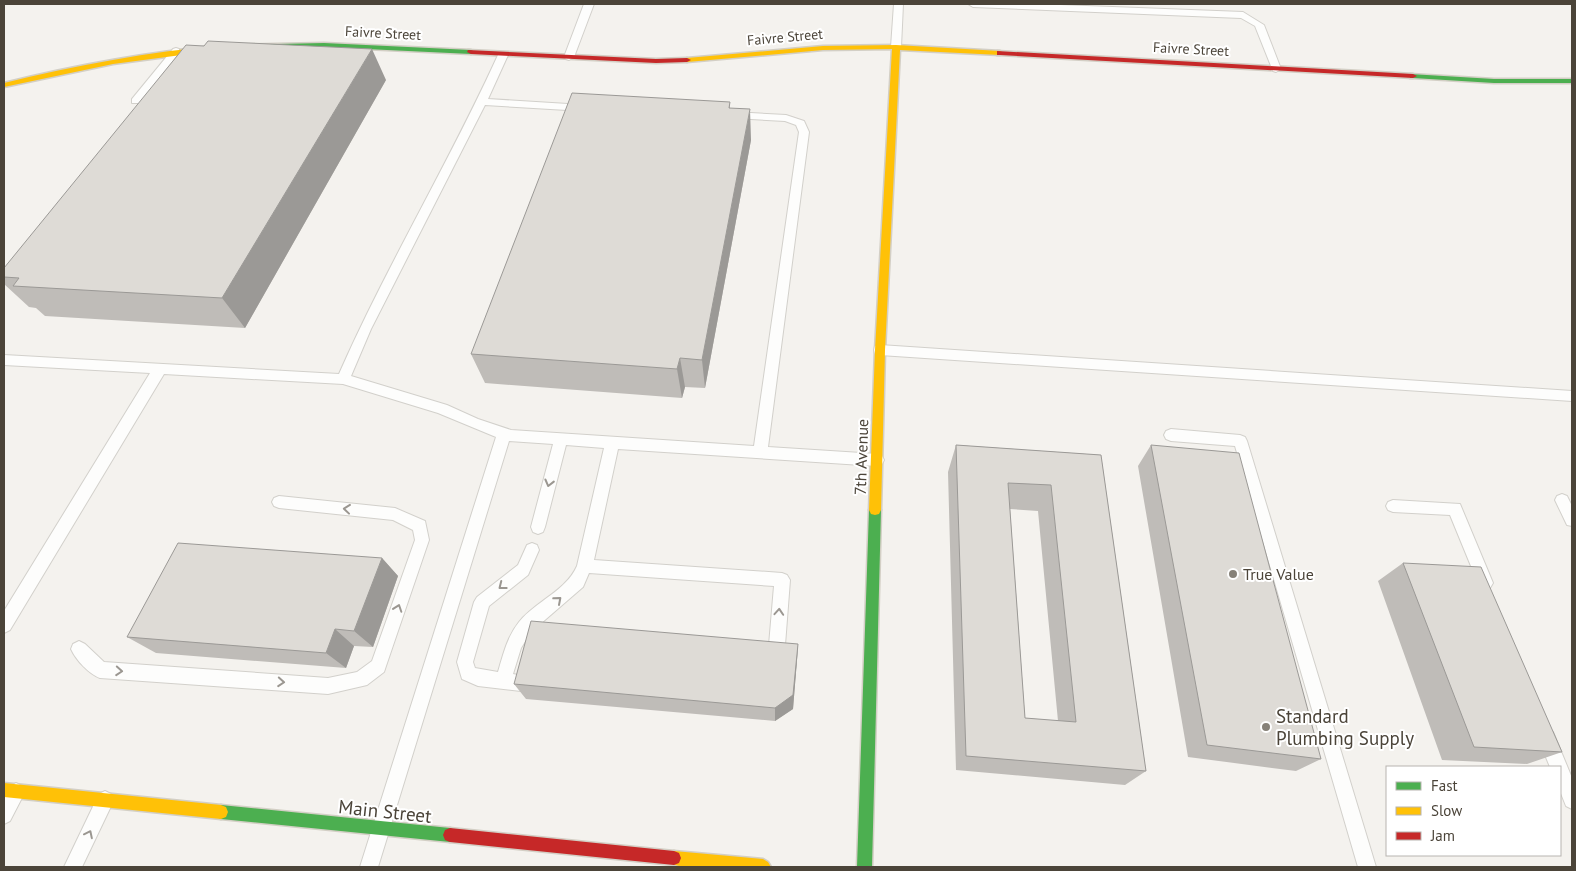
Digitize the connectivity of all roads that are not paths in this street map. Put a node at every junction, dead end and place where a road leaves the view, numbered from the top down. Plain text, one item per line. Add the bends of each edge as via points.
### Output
1 (589, 4) edge
2 (898, 4) edge
3 (973, 4) edge
4 (1210, 4) edge
5 (1213, 14) junction
6 (896, 47) junction
7 (176, 51) junction
8 (503, 55) junction
9 (570, 58) junction
10 (1276, 69) junction
11 (1572, 81) edge
12 (4, 85) edge
13 (136, 101) dead end
14 (482, 102) junction
15 (599, 108) edge
16 (717, 114) edge
17 (880, 350) junction
18 (4, 360) edge
19 (160, 369) junction
20 (343, 378) junction
21 (1572, 396) edge
22 (504, 434) junction
23 (1171, 435) dead end
24 (561, 440) junction
25 (612, 443) junction
26 (760, 453) junction
27 (877, 460) junction
28 (1562, 500) dead end
29 (279, 502) dead end
30 (1393, 506) dead end
31 (1572, 520) edge
32 (538, 527) dead end
33 (532, 550) dead end
34 (585, 566) junction
35 (1492, 601) edge
36 (4, 625) edge
37 (777, 645) edge
38 (79, 649) dead end
39 (502, 681) junction
40 (522, 683) edge
41 (1541, 721) edge
42 (1559, 766) edge
43 (1561, 771) edge
44 (10, 790) edge
45 (105, 800) junction
46 (1572, 800) edge
47 (4, 815) edge
48 (381, 828) junction
49 (627, 860) edge
50 (73, 867) edge
51 (369, 867) edge
52 (763, 867) edge
53 (864, 867) edge
54 (1367, 867) edge

1 - 9 lane
2 - 6 lane
3 - 5 lane
4 - 5 lane
5 - 10 lane via 1243,15 1259,25
6 - 9 street, Faivre Street via 823,48 710,59
6 - 10 street, Faivre Street
6 - 17 street, 7th Avenue
7 - 8 street, Faivre Street via 242,45 324,45
7 - 12 street, Faivre Street via 63,70
7 - 13 lane
8 - 9 street, Faivre Street
8 - 14 lane
10 - 11 street, Faivre Street via 1494,81
14 - 15 lane
14 - 20 lane
16 - 26 lane via 786,118 800,123 804,132
17 - 21 lane
17 - 27 street, 7th Avenue
18 - 19 lane
19 - 20 lane
19 - 36 lane
20 - 22 lane via 442,409
22 - 24 lane
22 - 48 lane
23 - 54 lane via 1240,441
24 - 25 lane
24 -> 32 lane
25 - 26 lane
25 - 34 lane
26 - 27 lane
27 - 53 street, 7th Avenue
28 - 31 lane
38 -> 29 lane via 100,670 328,686 361,679 378,666 422,540 420,526 395,514
30 - 35 lane via 1455,509
33 -> 39 lane via 523,570 482,602 465,662 468,673 478,678
37 -> 34 lane via 782,580
39 -> 34 lane via 514,645 525,627 578,582
39 - 40 lane
41 - 42 lane
43 - 46 lane
44 - 45 street, Main Street
44 - 47 lane
45 - 48 street, Main Street
50 -> 45 lane
48 - 49 street, Main Street
48 - 51 lane
49 - 52 street, Main Street

